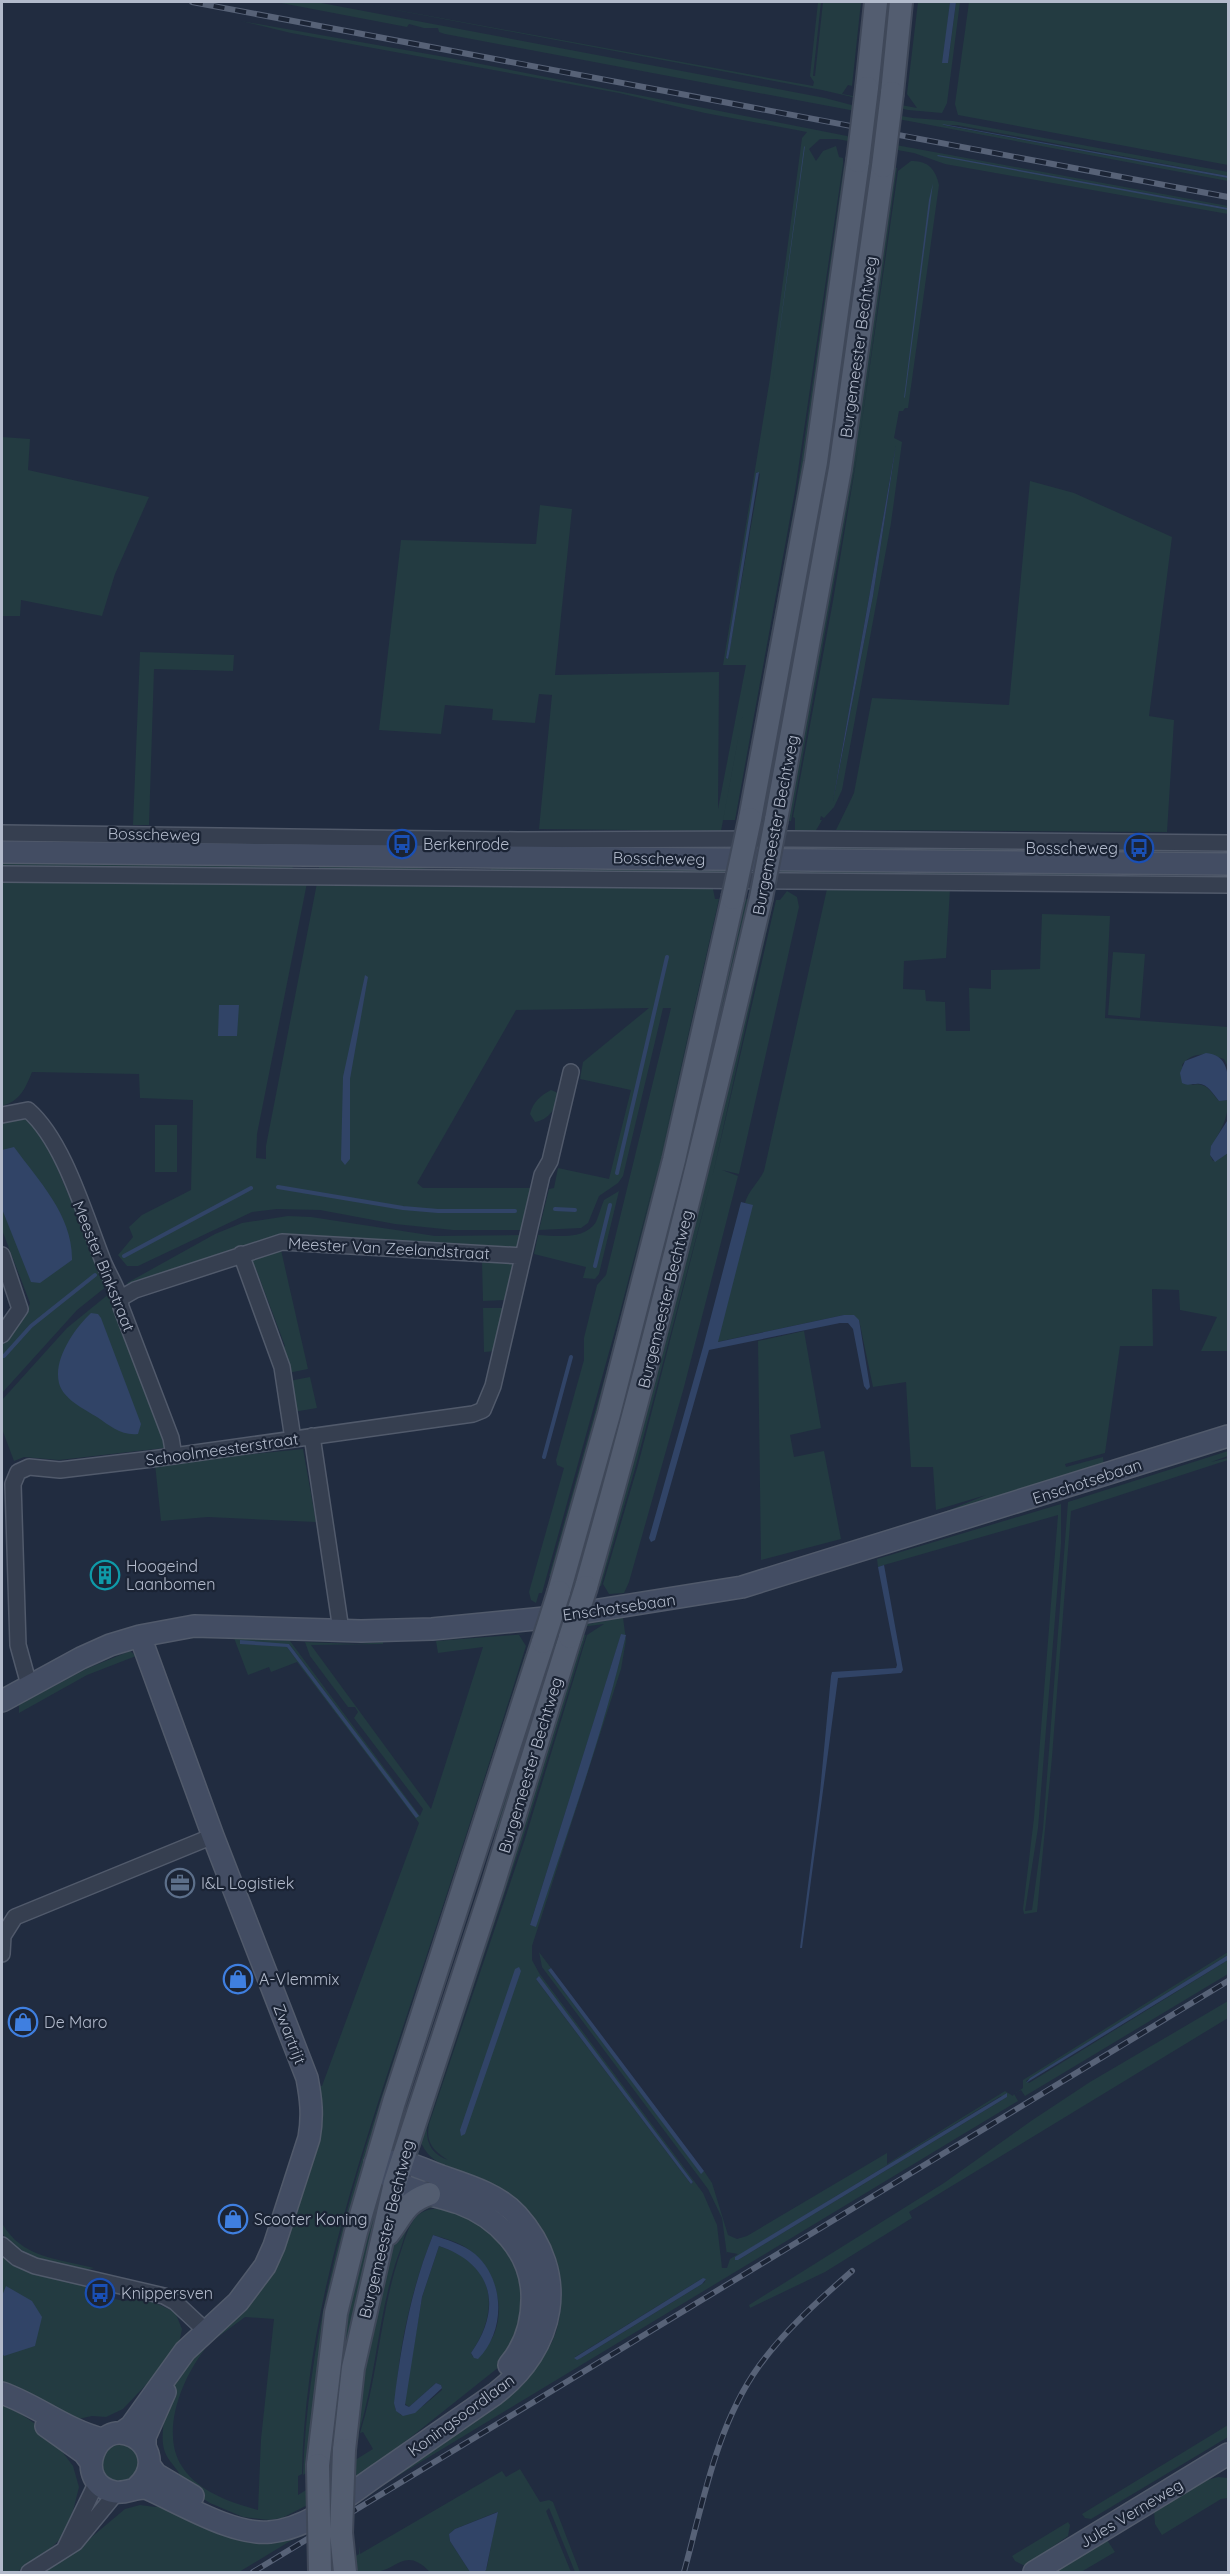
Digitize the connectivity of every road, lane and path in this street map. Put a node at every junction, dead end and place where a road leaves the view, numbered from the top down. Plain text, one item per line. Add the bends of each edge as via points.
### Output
1 (876, 2) edge
2 (901, 2) edge
3 (2, 833) edge
4 (1228, 843) edge
5 (306, 846) junction
6 (2, 852) edge
7 (1228, 864) edge
8 (2, 874) edge
9 (306, 877) junction
10 (1228, 885) edge
11 (572, 1072) dead end
12 (2, 1115) edge
13 (242, 1254) junction
14 (2, 1255) edge
15 (523, 1256) junction
16 (121, 1298) junction
17 (2, 1335) edge
18 (312, 1436) junction
19 (1228, 1436) edge
20 (293, 1439) junction
21 (174, 1456) junction
22 (341, 1630) junction
23 (140, 1636) junction
24 (29, 1685) junction
25 (2, 1701) edge
26 (213, 1836) junction
27 (2, 1954) edge
28 (375, 2163) junction
29 (398, 2172) junction
30 (429, 2194) junction
31 (381, 2242) junction
32 (2, 2245) edge
33 (206, 2331) junction
34 (170, 2374) junction
35 (2, 2393) edge
36 (2, 2401) edge
37 (111, 2436) junction
38 (1228, 2454) edge
39 (147, 2457) junction
40 (93, 2470) junction
41 (127, 2490) junction
42 (63, 2550) junction
43 (29, 2572) edge
44 (320, 2572) edge
45 (345, 2572) edge
46 (1034, 2572) edge

1 - 28 main road, Burgemeester Bechtweg, bridge via 816,462 750,819 674,1160 559,1592
2 - 29 main road, Burgemeester Bechtweg, bridge via 883,166 840,469 761,898 698,1169 586,1587
3 - 5 street, Bosscheweg
4 - 5 street, Bosscheweg
5 - 6 street, Bosscheweg
5 - 7 street, Bosscheweg
5 - 9 street
8 - 9 street, Bosscheweg
9 - 10 street, Bosscheweg
11 - 15 street
12 - 16 street, Meester Binkstraat via 28,1110 49,1135
13 - 15 street, Meester Van Zeelandstraat via 291,1242
13 - 16 street, Meester Van Zeelandstraat
13 - 20 street via 282,1367
14 - 17 street via 20,1310
15 - 18 street, Schoolmeesterstraat via 483,1410
16 - 21 street, Meester Binkstraat
18 - 20 street, Schoolmeesterstraat
18 - 22 street
19 - 22 street, Enschotsebaan via 742,1587 555,1617 432,1629
20 - 21 street, Schoolmeesterstraat
21 - 24 street, Schoolmeesterstraat via 60,1470 29,1467 18,1472 13,1484 18,1645
22 - 23 street, Enschotsebaan via 194,1626
23 - 24 street, Enschotsebaan via 81,1658
23 - 26 street, Zwartrijt
24 - 25 street, Enschotsebaan
26 - 27 street via 15,1917 3,1936
26 - 33 street, Zwartrijt via 307,2078 312,2120 265,2266 238,2302
28 - 29 street, Koningsoordlaan
28 - 44 main road, Burgemeester Bechtweg, bridge via 336,2313 318,2465
29 - 30 street, Koningsoordlaan
29 - 31 main road, Burgemeester Bechtweg
29 - 41 street, Koningsoordlaan via 465,2184 493,2197 517,2215 535,2240 547,2267 549,2312 545,2332 526,2365 495,2394 328,2508 295,2526 269,2532 246,2530 146,2488
30 - 31 main road via 414,2199 404,2209
30 - 39 street, Koningsoordlaan via 484,2215 518,2248 528,2268 532,2309 529,2327 515,2358 501,2374 327,2502 270,2524 230,2518 156,2474
31 - 45 main road, Burgemeester Bechtweg, bridge via 353,2368 344,2450 341,2533
32 - 33 street via 35,2266 164,2296 176,2302
33 - 34 street, Zwartrijt
34 - 37 street, Zwartrijt via 131,2426
34 - 39 street, Zwartrijt via 146,2437
35 - 37 street via 74,2428
36 - 40 street via 84,2453
37 - 39 street via 139,2440
37 - 40 street via 96,2445
38 - 46 street, Jules Verneweg
39 - 41 street via 143,2482
40 - 41 street via 101,2486
40 - 42 street via 94,2488
41 - 42 street via 83,2536
42 - 43 street

